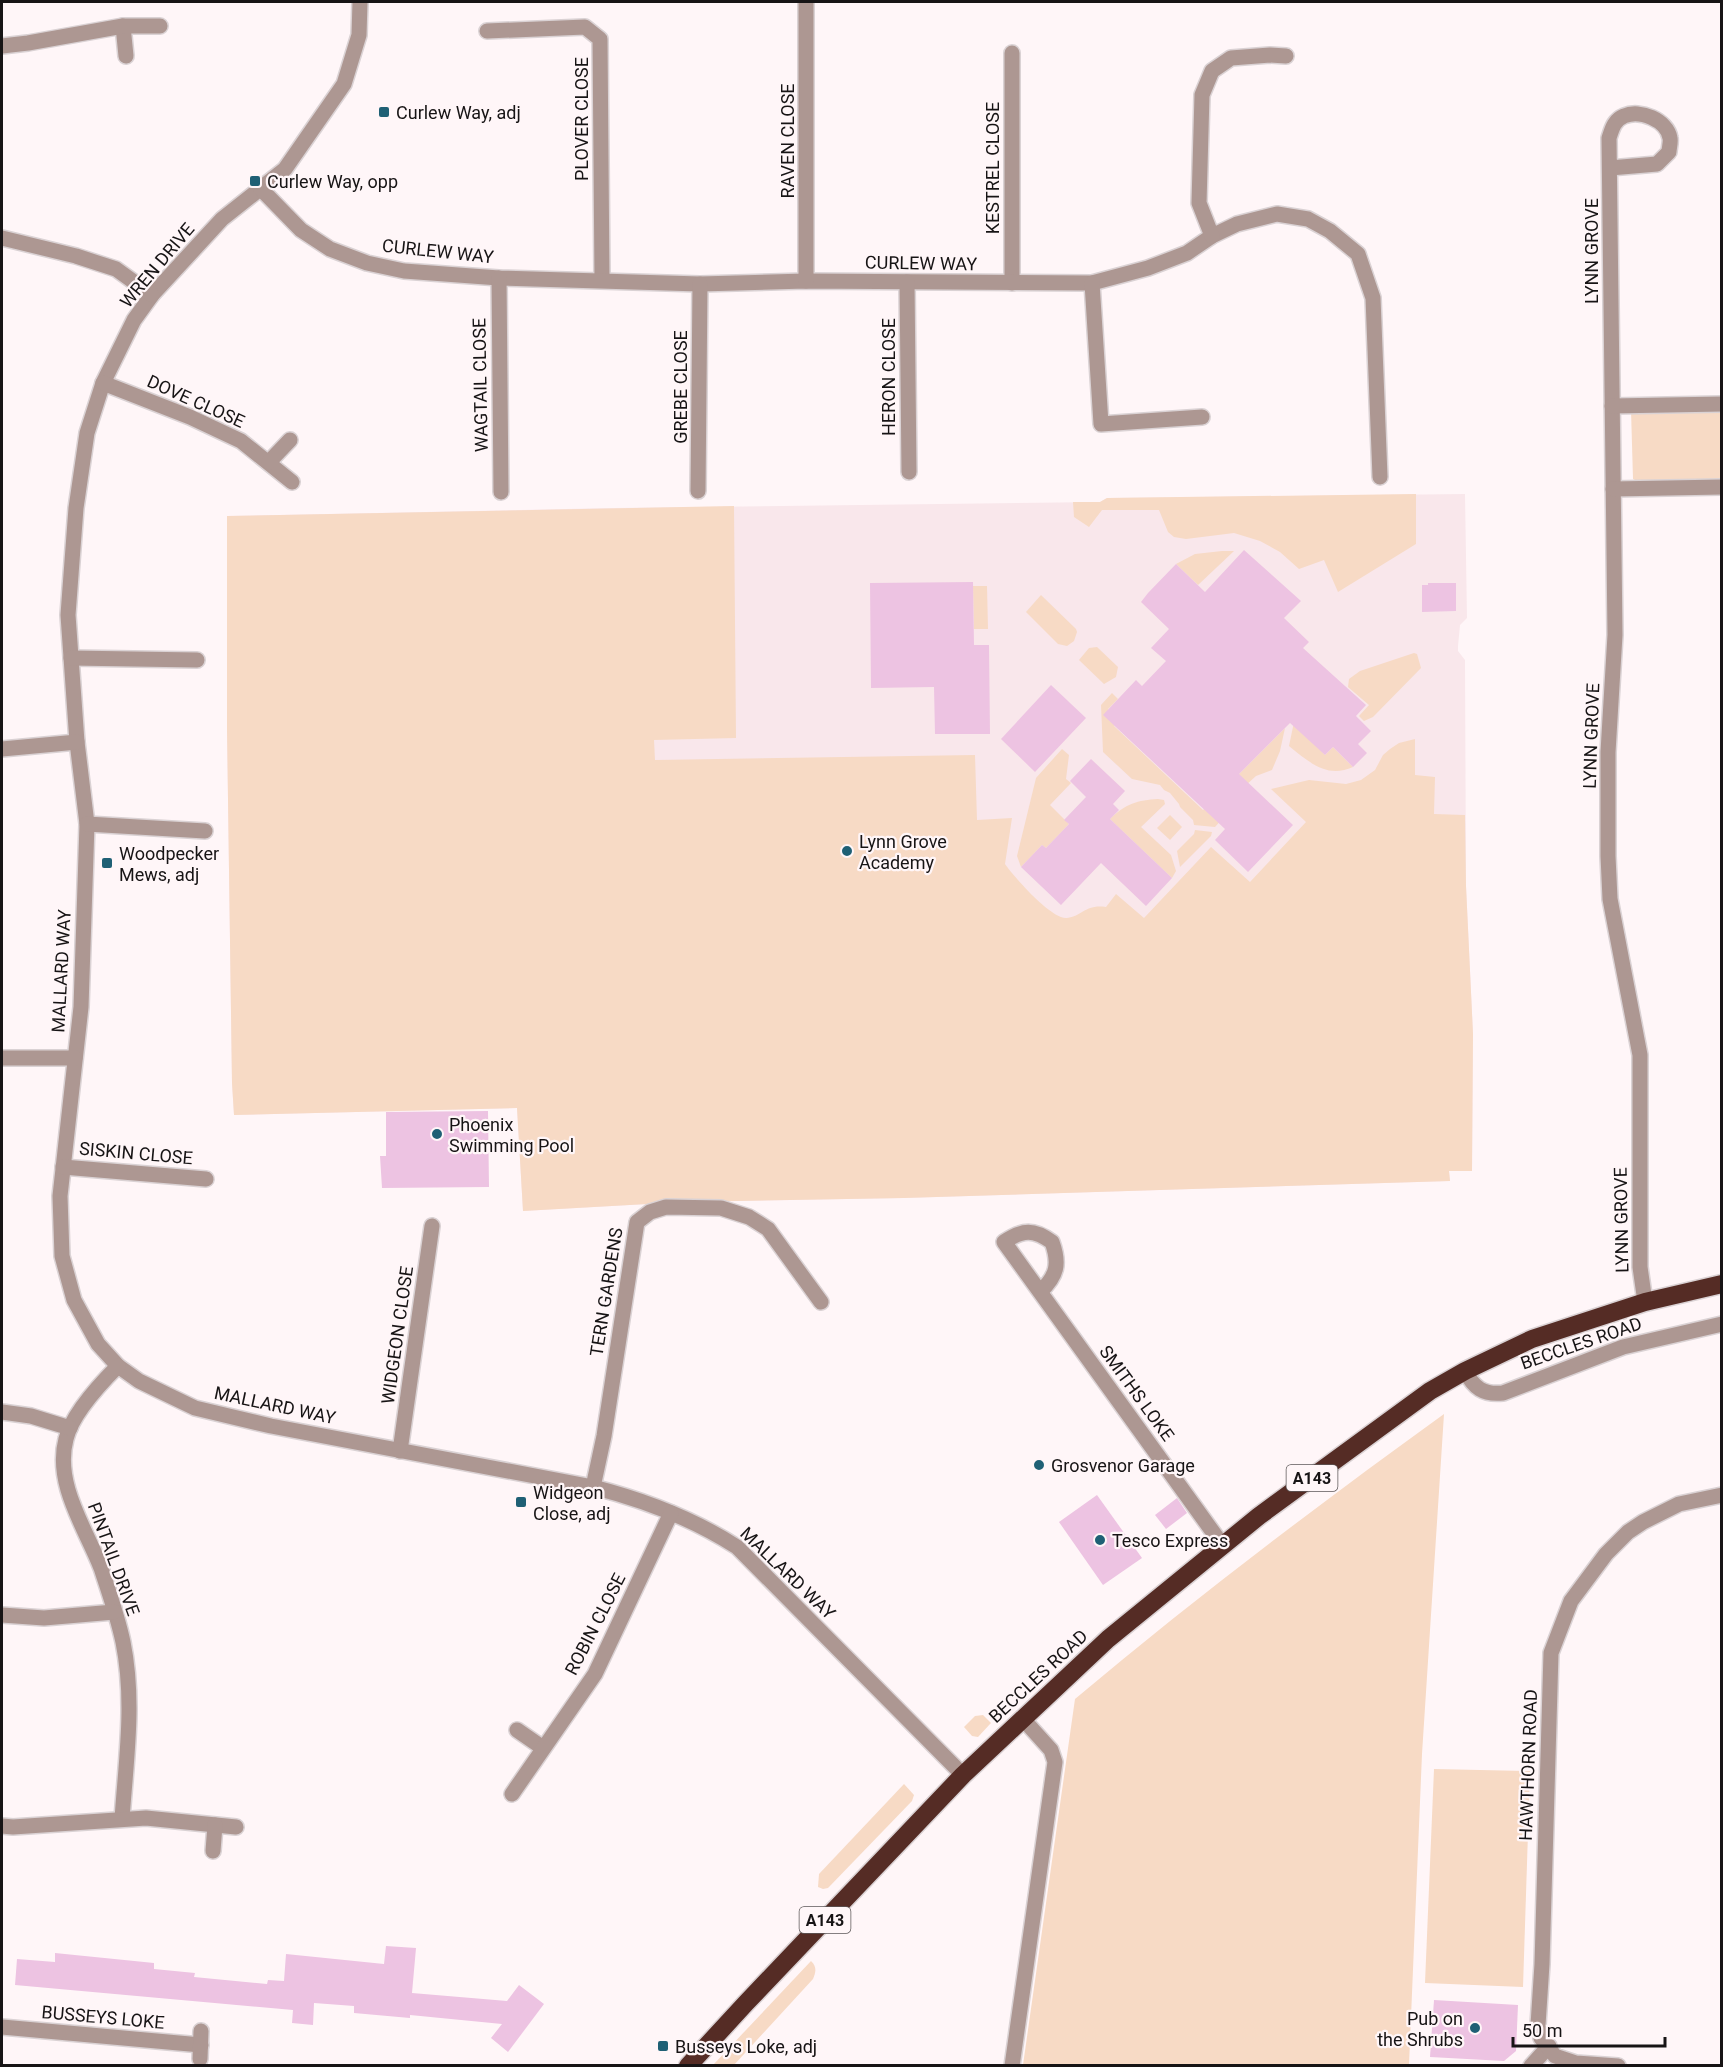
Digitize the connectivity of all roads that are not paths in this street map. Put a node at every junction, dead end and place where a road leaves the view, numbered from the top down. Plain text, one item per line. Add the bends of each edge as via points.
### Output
1 (360, 2) edge
2 (806, 2) edge
3 (123, 26) junction
4 (160, 26) dead end
5 (487, 31) dead end
6 (2, 46) edge
7 (1012, 53) dead end
8 (126, 56) dead end
9 (1286, 56) dead end
10 (1610, 168) junction
11 (260, 188) junction
12 (1212, 236) junction
13 (2, 238) edge
14 (499, 278) junction
15 (602, 280) junction
16 (806, 281) junction
17 (907, 282) junction
18 (1012, 283) junction
19 (1092, 283) junction
20 (700, 284) junction
21 (152, 295) junction
22 (103, 383) junction
23 (1722, 404) edge
24 (1612, 406) junction
25 (1202, 417) dead end
26 (290, 440) dead end
27 (269, 462) junction
28 (909, 472) dead end
29 (1380, 477) dead end
30 (292, 482) dead end
31 (1722, 487) edge
32 (1613, 489) junction
33 (698, 491) dead end
34 (501, 492) dead end
35 (71, 658) junction
36 (197, 660) dead end
37 (77, 742) junction
38 (2, 749) edge
39 (87, 824) junction
40 (205, 831) dead end
41 (2, 1058) edge
42 (75, 1058) junction
43 (63, 1167) junction
44 (206, 1179) dead end
45 (432, 1226) dead end
46 (1722, 1284) edge
47 (1040, 1292) dead end
48 (820, 1302) dead end
49 (1645, 1302) junction
50 (1722, 1324) edge
51 (118, 1366) junction
52 (1465, 1371) junction
53 (2, 1412) edge
54 (70, 1428) junction
55 (400, 1451) junction
56 (592, 1487) junction
57 (1722, 1495) edge
58 (671, 1513) junction
59 (1223, 1546) junction
60 (114, 1612) junction
61 (2, 1615) edge
62 (1023, 1719) junction
63 (517, 1730) dead end
64 (543, 1748) junction
65 (963, 1775) junction
66 (512, 1794) dead end
67 (122, 1819) junction
68 (215, 1825) junction
69 (2, 1826) edge
70 (236, 1827) dead end
71 (213, 1851) dead end
72 (2, 2027) edge
73 (201, 2045) dead end
74 (1549, 2046) junction
75 (688, 2066) edge
76 (1012, 2066) edge
77 (1532, 2066) edge
78 (1618, 2066) edge

1 - 11 street, WREN DRIVE via 359,35 344,84 285,169
2 - 16 street, RAVEN CLOSE
3 - 4 street
3 - 6 street
3 - 8 street
5 - 15 street, PLOVER CLOSE via 585,27 600,39
7 - 18 street, KESTREL CLOSE
9 - 12 street via 1231,58 1212,71 1202,95 1198,203
10 - 10 street, LYNN GROVE via 1609,138 1613,124 1624,115 1643,114 1660,122 1670,137 1669,152 1657,164
10 - 24 street, LYNN GROVE
11 - 14 street, CURLEW WAY via 301,230 330,249 367,263 404,271
11 - 21 street, WREN DRIVE via 222,219
12 - 19 street, CURLEW WAY via 1187,253
12 - 29 street, CURLEW WAY via 1237,224 1277,214 1308,219 1358,254 1373,298
13 - 21 street via 116,269
14 - 15 street, CURLEW WAY
14 - 34 street, WAGTAIL CLOSE
15 - 20 street, CURLEW WAY
16 - 17 street, CURLEW WAY
16 - 20 street, CURLEW WAY
17 - 18 street, CURLEW WAY
17 - 28 street, HERON CLOSE
18 - 19 street, CURLEW WAY
19 - 25 street via 1101,424
20 - 33 street, GREBE CLOSE
21 - 22 street, WREN DRIVE via 134,320
22 - 27 street, DOVE CLOSE via 241,441
22 - 35 street, WREN DRIVE via 87,433 76,508 68,615
23 - 24 street
24 - 32 street, LYNN GROVE
26 - 27 street
27 - 30 street, DOVE CLOSE
31 - 32 street
32 - 49 street, LYNN GROVE via 1615,635 1608,752 1608,856 1610,899 1640,1055 1640,1266
35 - 36 street
35 - 37 street, WREN DRIVE
37 - 38 street
37 - 39 street, MALLARD WAY
39 - 40 street
39 - 42 street, MALLARD WAY via 81,1007
41 - 42 street
42 - 43 street, MALLARD WAY
43 - 44 street, SISKIN CLOSE
43 - 51 street, MALLARD WAY via 62,1256 74,1300 98,1344
45 - 55 street, WIDGEON CLOSE
46 - 49 highway, BECCLES ROAD / A143
47 - 59 street, SMITHS LOKE
48 - 56 street, TERN GARDENS via 768,1229 749,1217 721,1208 666,1207 637,1222 604,1436
49 - 52 highway, BECCLES ROAD / A143 via 1532,1340
50 - 52 street, BECCLES ROAD via 1623,1347 1503,1393 1481,1391
51 - 54 street, PINTAIL DRIVE
51 - 55 street, MALLARD WAY via 139,1381 195,1408
52 - 59 highway, BECCLES ROAD / A143 via 1431,1391 1284,1497
53 - 54 street
54 - 60 street, PINTAIL DRIVE via 63,1463 68,1487
55 - 56 street, MALLARD WAY
56 - 58 street, MALLARD WAY via 632,1497
57 - 74 street, HAWTHORN ROAD via 1679,1504 1628,1532 1605,1554 1572,1600 1551,1653 1538,2025 1541,2038
58 - 64 street, ROBIN CLOSE via 595,1674
58 - 65 street, MALLARD WAY via 706,1527 737,1547
59 - 62 highway, BECCLES ROAD / A143 via 1108,1639
60 - 61 street via 44,1618
60 - 67 street, PINTAIL DRIVE via 123,1642 130,1701
62 - 65 highway, BECCLES ROAD / A143
62 - 76 street via 1051,1749 1055,1762
63 - 64 street
64 - 66 street, ROBIN CLOSE
65 - 75 highway, BECCLES ROAD / A143
67 - 68 street
67 - 69 street
68 - 70 street
68 - 71 street
72 - 73 street, BUSSEYS LOKE
74 - 77 street
74 - 78 street via 1564,2060

